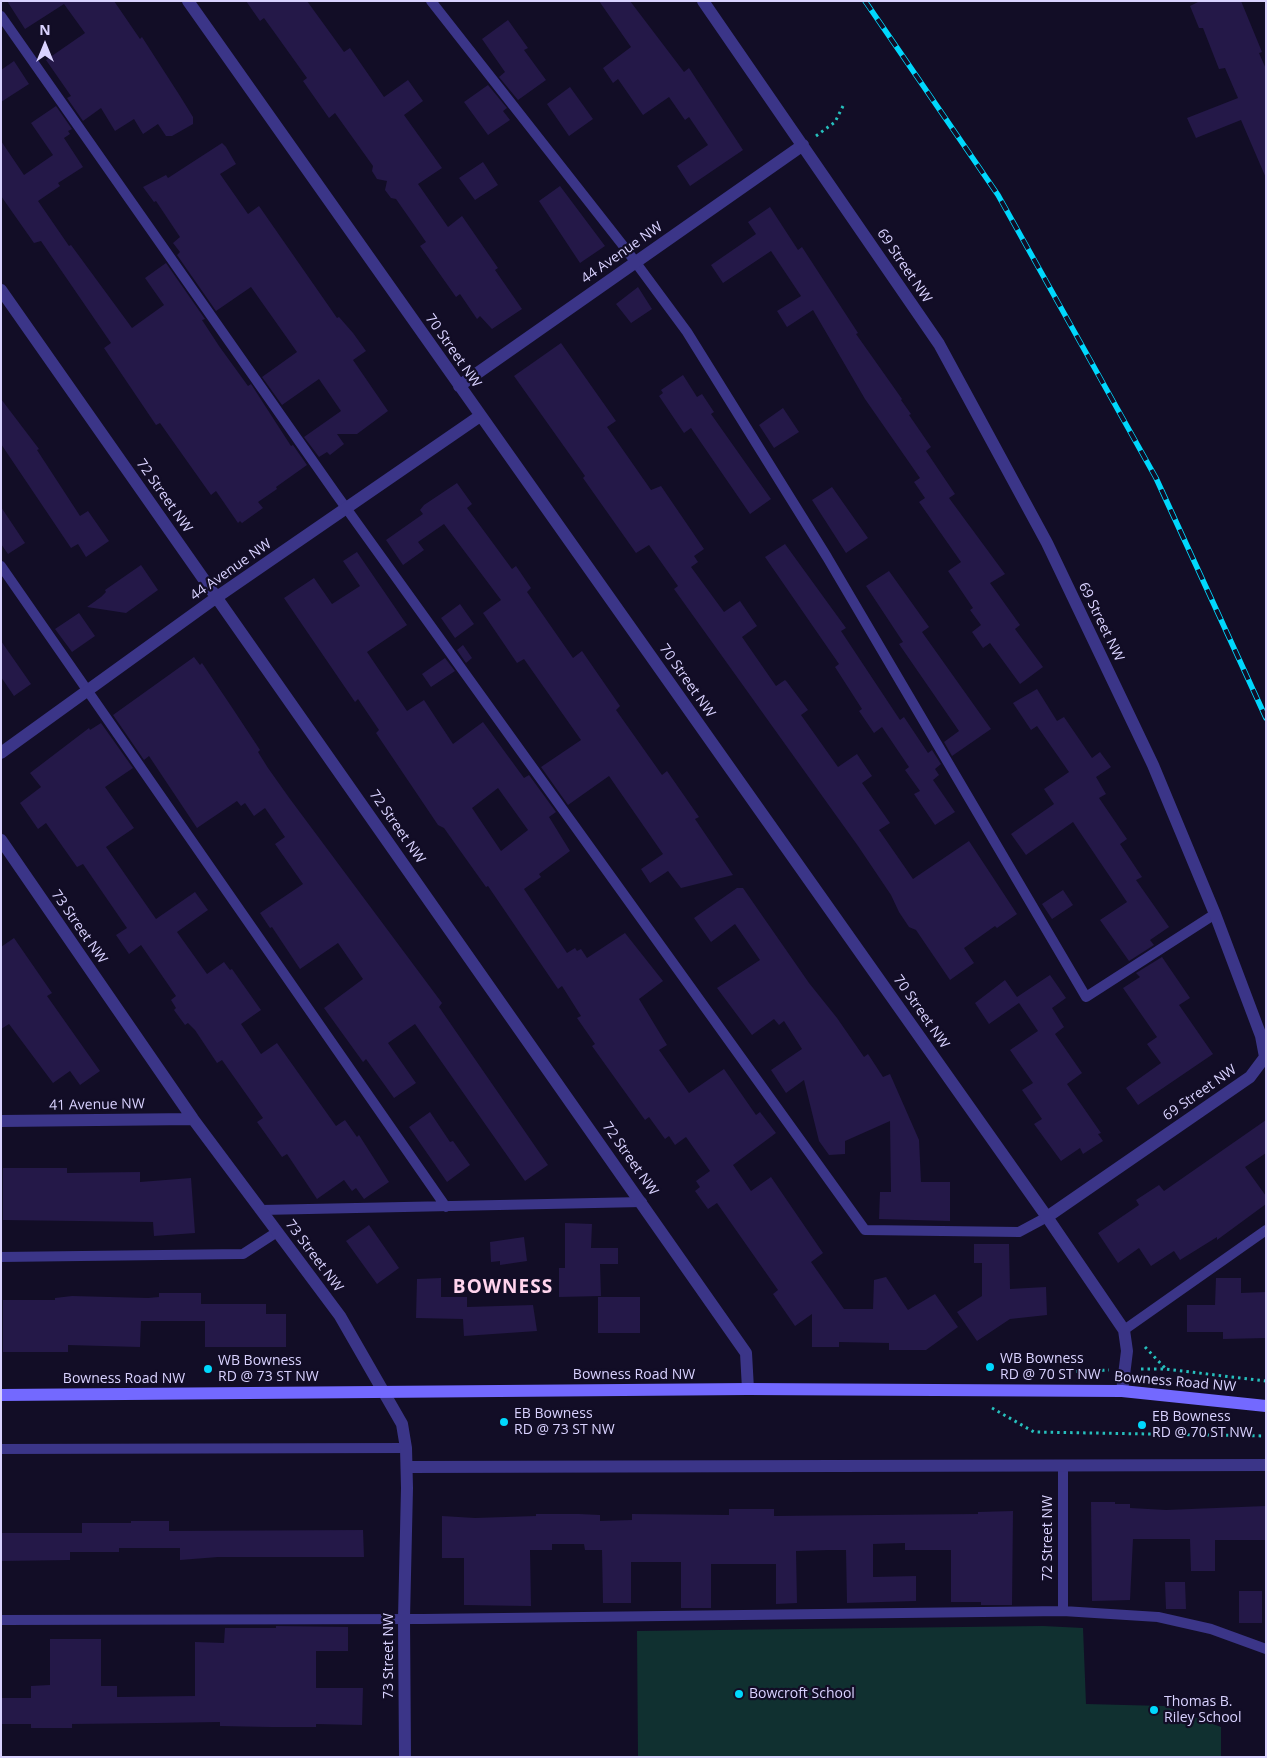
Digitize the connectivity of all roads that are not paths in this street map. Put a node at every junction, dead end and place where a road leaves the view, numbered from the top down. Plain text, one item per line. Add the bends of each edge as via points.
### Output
1 (188, 1) edge
2 (431, 1) edge
3 (703, 1) edge
4 (1, 16) edge
5 (803, 145) junction
6 (635, 262) junction
7 (1, 290) edge
8 (460, 386) junction
9 (480, 416) junction
10 (347, 508) junction
11 (1, 566) edge
12 (217, 597) junction
13 (88, 690) junction
14 (1, 753) edge
15 (1, 840) edge
16 (1215, 914) junction
17 (1265, 1057) edge
18 (193, 1119) junction
19 (1, 1121) edge
20 (642, 1202) junction
21 (446, 1207) junction
22 (261, 1210) junction
23 (1047, 1217) junction
24 (1266, 1230) edge
25 (277, 1232) junction
26 (1, 1257) edge
27 (1124, 1330) junction
28 (748, 1389) junction
29 (1122, 1391) junction
30 (386, 1392) junction
31 (1, 1395) edge
32 (1266, 1406) edge
33 (406, 1448) junction
34 (1, 1449) edge
35 (1266, 1465) edge
36 (1064, 1466) junction
37 (407, 1467) junction
38 (1064, 1611) junction
39 (404, 1618) junction
40 (1, 1620) edge
41 (1266, 1649) edge
42 (405, 1757) edge

1 - 8 street, 70 Street NW
2 - 6 lane
3 - 5 street, 69 Street NW
4 - 10 lane
5 - 6 street, 44 Avenue NW
5 - 16 street, 69 Street NW via 939,344 1047,543 1153,765
6 - 8 street, 44 Avenue NW
6 - 16 lane via 687,332 827,557 1086,997
7 - 12 street, 72 Street NW
8 - 9 street, 70 Street NW
9 - 10 street, 44 Avenue NW
9 - 23 street, 70 Street NW
10 - 12 street, 44 Avenue NW
10 - 23 lane via 865,1230 1019,1232
11 - 13 lane
12 - 13 street, 44 Avenue NW
12 - 20 street, 72 Street NW
13 - 14 street, 44 Avenue NW
13 - 21 lane
15 - 18 street, 73 Street NW
16 - 17 street, 69 Street NW via 1261,1036
17 - 23 street, 69 Street NW via 1250,1077
18 - 19 street, 41 Avenue NW
18 - 22 street, 73 Street NW
20 - 21 lane
20 - 28 street, 72 Street NW via 746,1353
21 - 22 lane
22 - 25 street, 73 Street NW
23 - 27 street, 70 Street NW
24 - 27 lane
25 - 26 lane via 243,1254
25 - 30 street, 73 Street NW via 340,1316
27 - 29 street, 70 Street NW via 1127,1351
28 - 29 street, Bowness Road NW
28 - 30 street, Bowness Road NW
29 - 32 street, Bowness Road NW
30 - 31 street, Bowness Road NW
30 - 33 street, 73 Street NW via 402,1424
33 - 34 lane
33 - 37 street, 73 Street NW
35 - 36 street
36 - 37 street
36 - 38 lane, 72 Street NW
37 - 39 street, 73 Street NW
38 - 39 lane
38 - 41 lane via 1158,1617 1211,1629
39 - 40 lane
39 - 42 street, 73 Street NW

